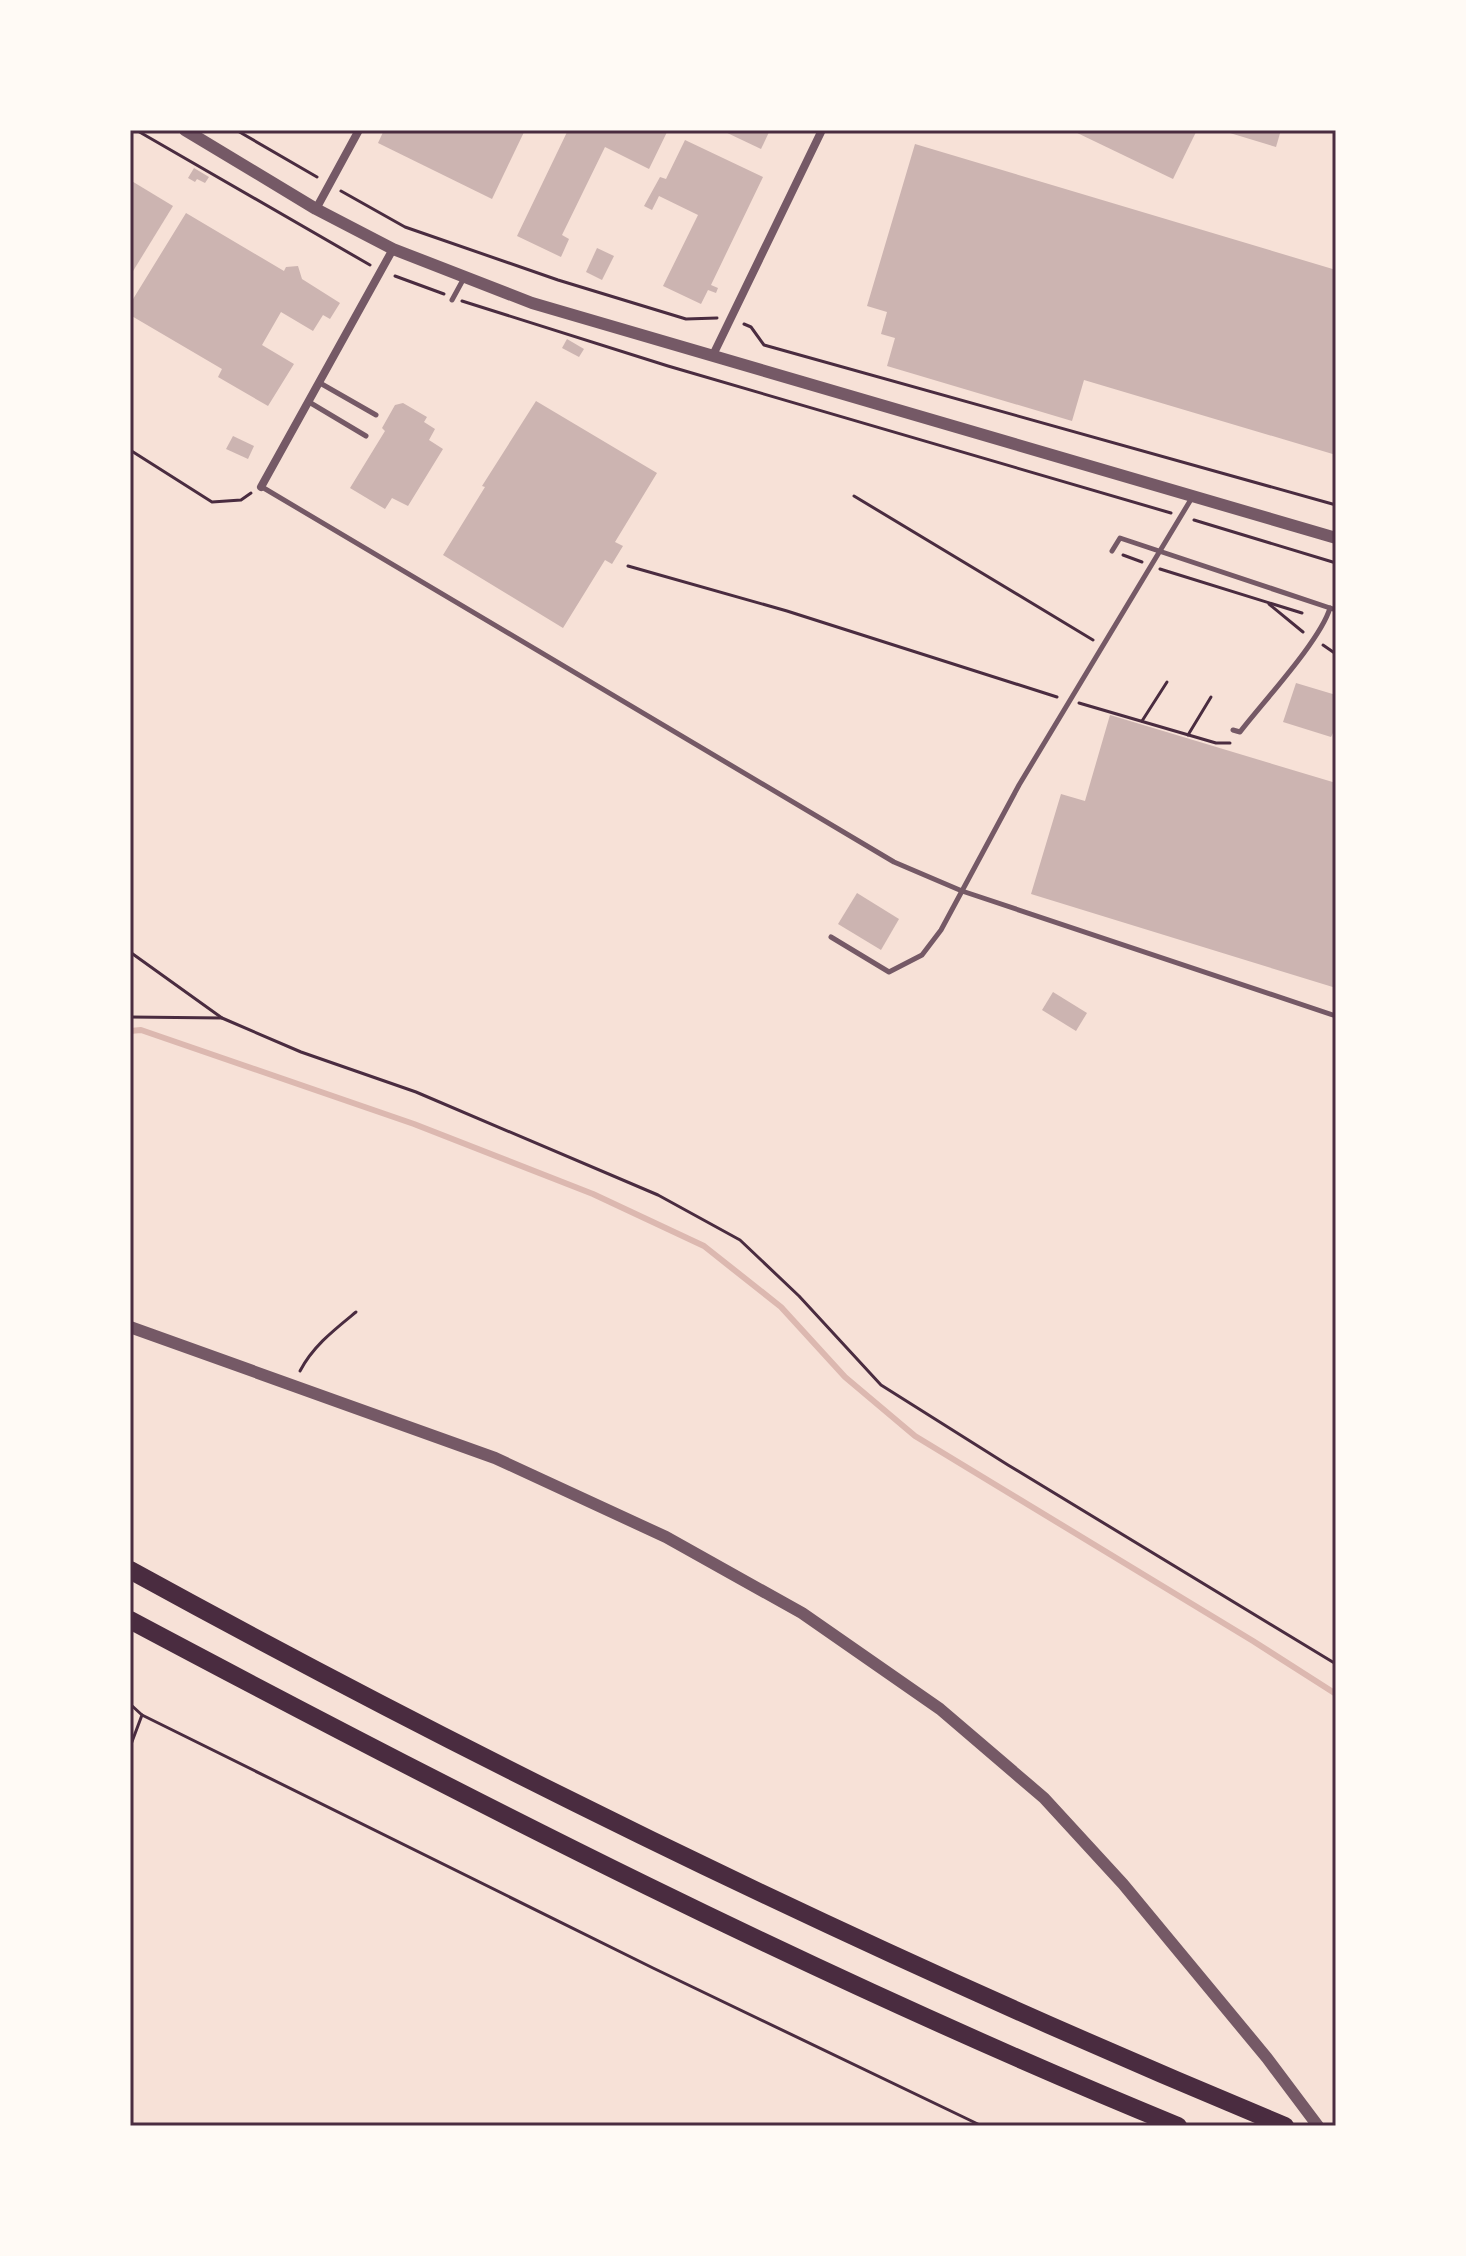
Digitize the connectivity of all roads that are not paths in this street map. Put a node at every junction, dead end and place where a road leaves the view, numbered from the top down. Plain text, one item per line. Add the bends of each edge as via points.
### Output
1 (185, 130) edge
2 (359, 130) edge
3 (822, 130) edge
4 (316, 209) junction
5 (393, 249) junction
6 (464, 277) junction
7 (452, 300) dead end
8 (713, 355) junction
9 (319, 382) junction
10 (308, 402) junction
11 (376, 415) dead end
12 (366, 436) dead end
13 (261, 487) joint
14 (1193, 495) junction
15 (1336, 538) edge
16 (1112, 551) road end
17 (1159, 552) junction
18 (1333, 609) edge
19 (1233, 730) dead end
20 (962, 891) junction
21 (831, 937) dead end
22 (1336, 1016) edge
23 (130, 1327) edge
24 (130, 1570) edge
25 (130, 1620) edge
26 (1176, 2125) edge
27 (1285, 2126) edge
28 (1318, 2126) edge

1 - 4 street
2 - 4 street
3 - 8 street
4 - 5 street
5 - 6 street
5 - 9 street
6 - 7 lane
6 - 8 street via 532,303
8 - 14 street
9 - 10 street
9 - 11 lane
10 - 12 lane
10 - 13 street
13 - 20 lane via 894,862
14 - 15 street
14 - 17 lane
16 - 17 lane via 1120,538
17 - 18 lane
17 - 20 lane
18 - 19 lane via 1240,732
20 - 21 lane via 922,955 889,972
20 - 22 lane
23 - 28 street via 495,1458 666,1537 802,1613 940,1709 1044,1798 1123,1884
24 - 27 highway via 410,1720 726,1877 871,1946
25 - 26 highway via 600,1864

